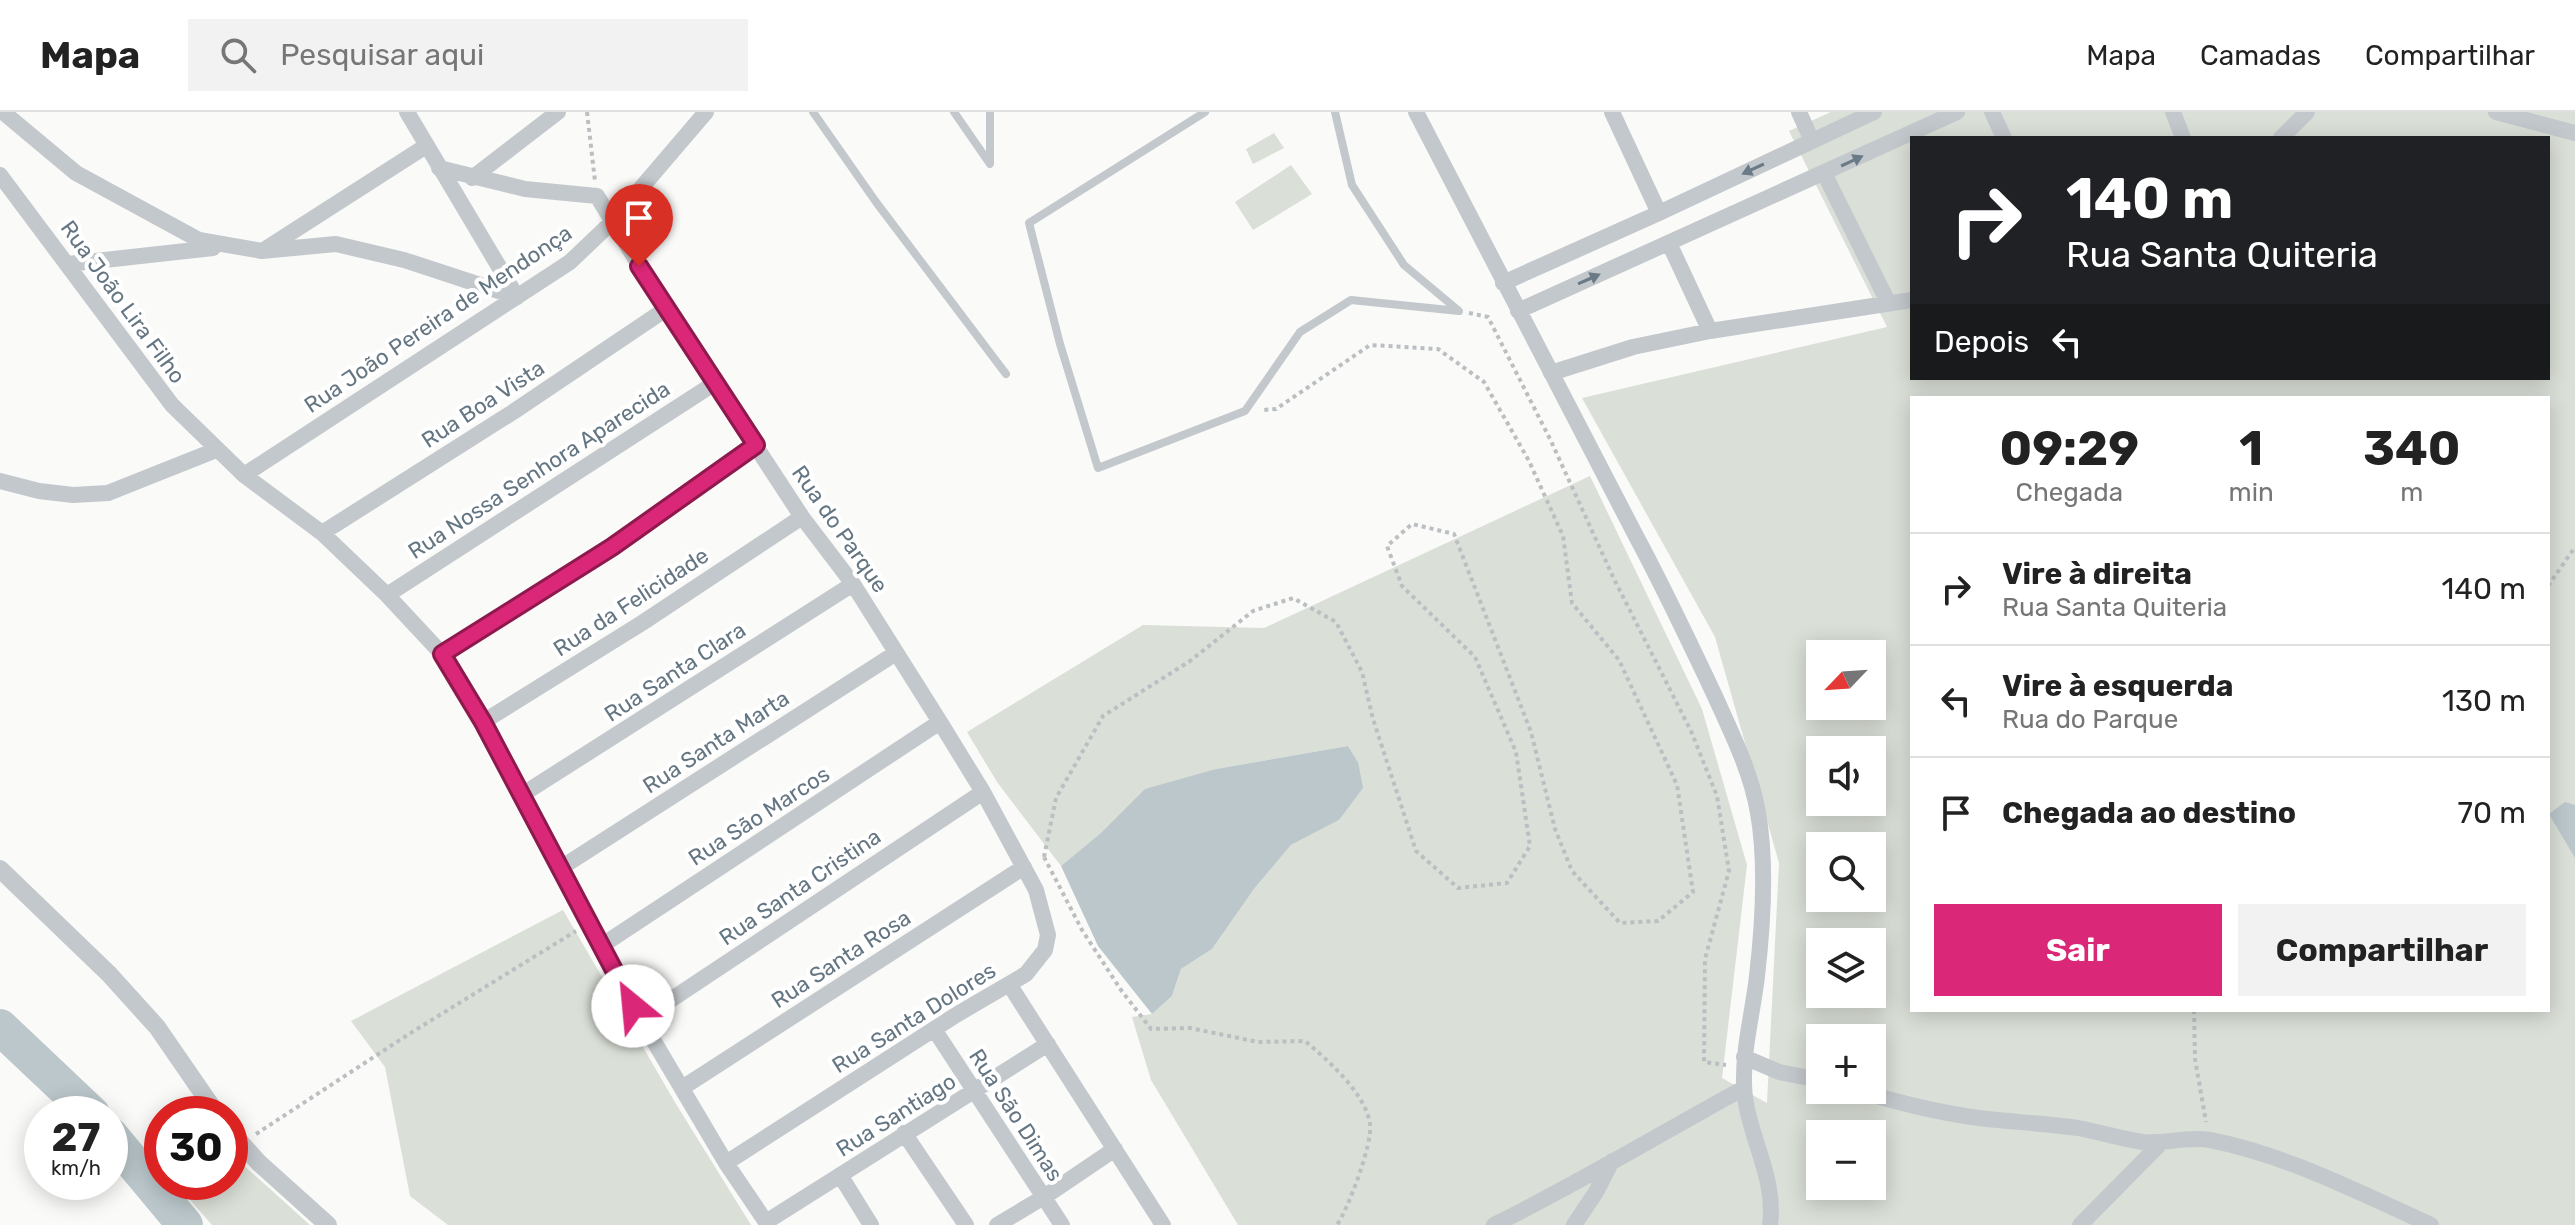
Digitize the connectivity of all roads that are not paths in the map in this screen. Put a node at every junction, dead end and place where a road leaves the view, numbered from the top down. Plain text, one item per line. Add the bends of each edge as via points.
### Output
1 (3, 112) edge
2 (407, 112) edge
3 (558, 112) edge
4 (706, 112) edge
5 (813, 112) edge
6 (954, 112) edge
7 (990, 112) edge
8 (1205, 112) edge
9 (1335, 112) edge
10 (1416, 112) edge
11 (1612, 112) edge
12 (1799, 112) edge
13 (1874, 112) edge
14 (1957, 112) edge
15 (1992, 112) edge
16 (2173, 112) edge
17 (2307, 112) edge
18 (2496, 112) edge
19 (2551, 120) edge
20 (2575, 133) edge
21 (2003, 136) edge
22 (2182, 136) edge
23 (2283, 136) edge
24 (1812, 141) junction
25 (426, 146) junction
26 (439, 168) junction
27 (1824, 173) junction
28 (0, 175) edge
29 (472, 178) junction
30 (1659, 213) junction
31 (612, 222) junction
32 (1669, 243) junction
33 (230, 246) junction
34 (262, 251) junction
35 (68, 264) junction
36 (1503, 283) junction
37 (517, 297) junction
38 (1910, 300) edge
39 (1888, 302) junction
40 (666, 309) junction
41 (1518, 311) junction
42 (1710, 331) junction
43 (1551, 373) junction
44 (1006, 374) dead end
45 (715, 383) junction
46 (756, 445) junction
47 (216, 450) junction
48 (244, 475) junction
49 (0, 481) edge
50 (802, 517) junction
51 (322, 533) junction
52 (853, 584) junction
53 (387, 595) junction
54 (896, 653) junction
55 (442, 654) junction
56 (483, 722) junction
57 (940, 722) junction
58 (983, 792) junction
59 (520, 796) junction
60 (1024, 867) junction
61 (0, 869) edge
62 (559, 869) junction
63 (601, 946) junction
64 (1009, 984) junction
65 (642, 1019) junction
66 (934, 1029) junction
67 (1048, 1044) junction
68 (1744, 1062) junction
69 (1806, 1077) edge
70 (682, 1088) junction
71 (1744, 1088) junction
72 (975, 1092) junction
73 (205, 1096) edge
74 (1886, 1097) edge
75 (904, 1133) junction
76 (2161, 1143) junction
77 (1115, 1149) junction
78 (248, 1150) edge
79 (1613, 1160) junction
80 (726, 1163) junction
81 (840, 1175) junction
82 (1044, 1197) junction
83 (1773, 1207) junction
84 (767, 1224) edge
85 (328, 1225) edge
86 (871, 1225) edge
87 (966, 1225) edge
88 (997, 1225) edge
89 (1062, 1225) edge
90 (1163, 1225) edge
91 (1494, 1225) edge
92 (1574, 1225) edge
93 (1761, 1225) edge
94 (1770, 1225) edge
95 (2080, 1225) edge
96 (2431, 1225) edge

1 - 33 street via 76,173 199,240
2 - 25 street
3 - 29 street
4 - 31 street, Rua João Pereira de Mendonça
5 - 44 lane
6 - 7 lane via 990,164
8 - 9 lane via 1029,223 1098,468 1245,411 1300,332 1351,300 1459,311 1404,265 1352,185
10 - 36 street
11 - 30 street
12 - 24 street
13 - 24 street
27 -> 14 street
15 - 21 street
16 - 22 street
17 - 23 street
18 - 19 street
19 - 20 street
24 -> 30 street
25 - 26 street
25 - 34 street
26 - 29 street
26 - 37 street
27 - 32 street
27 - 39 street
28 - 35 street, Rua João Lira Filho
29 - 31 street via 597,196
30 - 36 street
31 - 37 street, Rua João Pereira de Mendonça via 570,262
31 - 40 street, Rua do Parque
41 -> 32 street
32 - 42 street
33 - 34 street
33 - 35 street
34 - 37 street via 336,244
35 - 47 street, Rua João Lira Filho via 172,405
36 - 41 street
37 - 48 street, Rua João Pereira de Mendonça
38 - 39 street
39 - 42 street
40 - 45 street, Rua do Parque
40 - 51 street, Rua Boa Vista
41 - 43 street
42 - 43 street via 1633,347
43 - 68 street via 1675,610 1754,790 1761,906
45 - 46 street, Rua do Parque
45 - 53 street, Rua Nossa Senhora Aparecida
46 - 50 street, Rua do Parque
46 - 55 street via 612,547
47 - 48 street, Rua João Lira Filho
47 - 49 street via 108,493 73,495
48 - 51 street, Rua João Lira Filho
50 - 52 street, Rua do Parque
50 - 56 street, Rua da Felicidade
51 - 53 street, Rua João Lira Filho
52 - 54 street, Rua do Parque
52 - 59 street, Rua Santa Clara
53 - 55 street, Rua João Lira Filho
54 - 57 street, Rua do Parque
54 - 62 street, Rua Santa Marta
55 - 56 street, Rua João Lira Filho
56 - 59 street, Rua João Lira Filho
57 - 58 street, Rua do Parque
57 - 63 street, Rua São Marcos
58 - 60 street, Rua do Parque
58 - 65 street, Rua Santa Cristina
59 - 62 street, Rua João Lira Filho
60 - 64 street, Rua Santa Dolores via 1048,935 1036,962
60 - 70 street, Rua Santa Rosa
61 - 73 street via 157,1027
62 - 63 street, Rua João Lira Filho
63 - 65 street, Rua João Lira Filho
64 - 66 street, Rua Santa Dolores
64 - 67 street
65 - 70 street, Rua João Lira Filho
66 - 72 street, Rua São Dimas
66 - 80 street, Rua Santa Dolores
67 - 72 street, Rua Santiago
67 - 77 street
68 - 69 street
68 - 71 street
70 - 80 street, Rua João Lira Filho
71 - 79 street
71 - 83 street
72 - 75 street, Rua Santiago
72 - 82 street, Rua São Dimas
74 - 76 street via 1947,1112
75 - 81 street, Rua Santiago
75 - 87 street
76 - 95 street
76 - 96 street via 2187,1138 2249,1151 2327,1178
77 - 82 street
77 - 90 street
78 - 85 street
79 - 91 street
79 - 92 street
80 - 84 street, Rua João Lira Filho
81 - 84 street, Rua Santiago
81 - 86 street
82 - 88 street
82 - 89 street, Rua São Dimas
83 - 93 street
83 - 94 street

